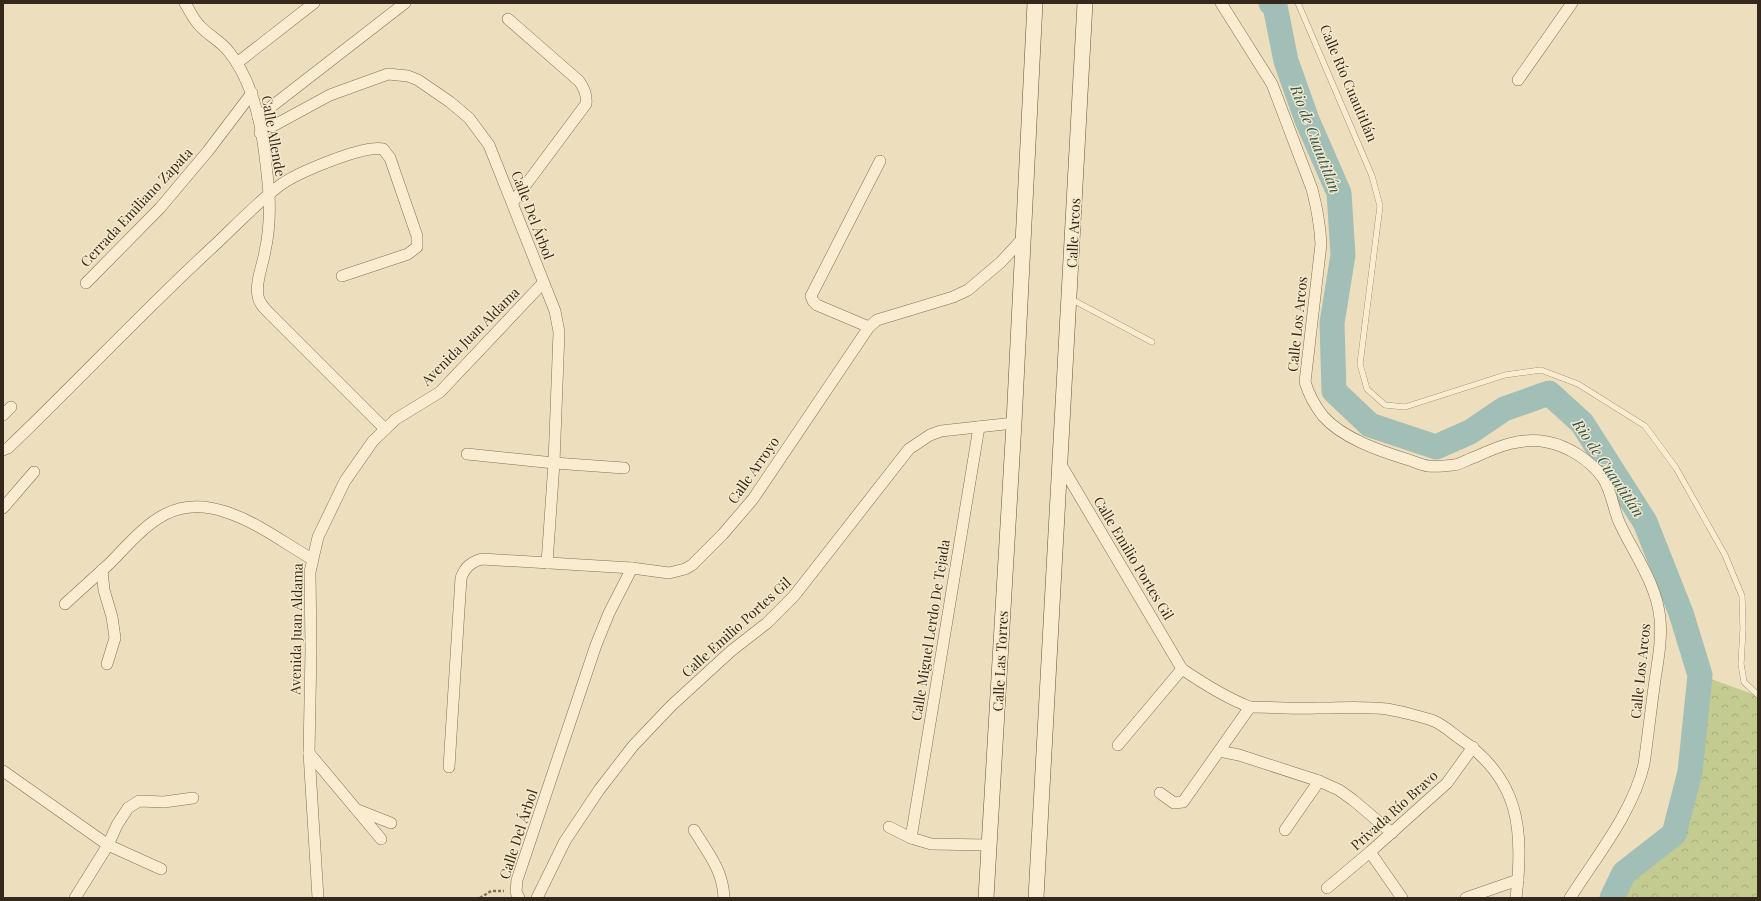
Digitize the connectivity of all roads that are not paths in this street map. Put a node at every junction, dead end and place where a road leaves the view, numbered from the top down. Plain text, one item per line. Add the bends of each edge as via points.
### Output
1 (185, 3) edge
2 (314, 3) edge
3 (406, 3) edge
4 (1035, 3) edge
5 (1085, 3) edge
6 (1221, 3) edge
7 (1298, 3) edge
8 (1572, 3) edge
9 (508, 19) dead end
10 (237, 63) junction
11 (1518, 80) dead end
12 (252, 93) junction
13 (258, 117) junction
14 (260, 133) junction
15 (880, 161) dead end
16 (269, 195) junction
17 (513, 202) junction
18 (1024, 237) junction
19 (342, 276) dead end
20 (86, 283) dead end
21 (543, 283) junction
22 (1070, 298) junction
23 (869, 327) junction
24 (1152, 342) dead end
25 (11, 407) dead end
26 (3, 415) edge
27 (1014, 423) junction
28 (979, 427) junction
29 (385, 429) junction
30 (3, 450) edge
31 (467, 454) dead end
32 (554, 463) junction
33 (1060, 463) junction
34 (624, 468) dead end
35 (34, 472) dead end
36 (3, 508) edge
37 (312, 560) junction
38 (547, 563) junction
39 (632, 568) junction
40 (102, 570) junction
41 (65, 604) dead end
42 (107, 664) dead end
43 (1182, 669) junction
44 (1758, 694) edge
45 (1250, 707) junction
46 (1118, 745) dead end
47 (1473, 747) junction
48 (309, 752) junction
49 (1219, 752) junction
50 (449, 768) dead end
51 (3, 771) edge
52 (1319, 781) junction
53 (1160, 793) dead end
54 (193, 798) dead end
55 (356, 809) junction
56 (391, 822) dead end
57 (889, 827) dead end
58 (694, 830) dead end
59 (1285, 830) dead end
60 (1392, 833) junction
61 (911, 838) junction
62 (381, 839) dead end
63 (108, 845) junction
64 (988, 845) junction
65 (1370, 852) junction
66 (161, 869) dead end
67 (1518, 880) junction
68 (1327, 888) dead end
69 (519, 897) edge
70 (75, 898) edge
71 (318, 898) edge
72 (537, 898) edge
73 (724, 898) edge
74 (986, 898) edge
75 (1036, 898) edge
76 (1402, 898) edge
77 (1466, 898) edge
78 (1516, 898) edge
79 (1570, 898) edge

1 - 10 street, Calle Allende via 200,26 221,42
2 - 10 street
3 - 13 street
4 - 18 main road
5 - 22 main road, Calle Arcos
6 - 79 street, Calle Los Arcos via 1272,84 1312,189 1320,225 1321,244 1306,382 1308,393 1324,418 1364,444 1427,466 1456,465 1521,440 1549,442 1576,453 1602,477 1619,522 1658,603 1660,644 1641,781 1620,821
7 - 44 lane, Calle Río Cuautitlán via 1372,176 1380,206 1360,364 1367,389 1386,406 1405,407 1504,374 1540,370 1578,384 1645,426 1676,468 1725,555 1742,596 1741,664 1744,682
8 - 11 street
9 - 17 street via 580,81 587,98 586,104
10 - 12 street, Calle Allende
12 - 13 street, Calle Allende
12 - 20 street, Cerrada Emiliano Zapata via 160,208
13 - 14 street, Calle Allende
14 - 16 street, Calle Allende
14 - 17 street, Calle Del Árbol via 330,95 388,74 408,76 450,102 480,131 496,160
15 - 23 street via 811,294 817,305
16 - 19 street via 279,186 301,174 341,158 368,149 377,148 387,152 417,236 417,247 408,254
16 - 29 street, Calle Allende via 267,238 258,282 258,297 272,316
16 - 30 street via 195,263 55,403
17 - 21 street, Calle Del Árbol
18 - 23 street via 1001,262 968,290 877,320
18 - 27 main road
21 - 29 street, Avenida Juan Aldama via 440,392 401,415
21 - 32 street, Calle Del Árbol via 555,311 559,332
22 - 24 lane
22 - 33 main road, Calle Arcos
23 - 39 street, Calle Arroyo via 753,499 723,534 685,569 669,573
25 - 26 street
27 - 28 street, Calle Emilio Portes Gil
27 - 64 main road, Calle Las Torres
28 - 61 street, Calle Miguel Lerdo De Tejada
28 - 72 street, Calle Emilio Portes Gil via 941,431 909,449 794,596 767,623 731,651 671,706 633,746 599,790 565,841
29 - 37 street, Avenida Juan Aldama via 362,455 345,482 318,537
31 - 32 street
32 - 34 street
32 - 38 street, Calle Del Árbol
33 - 43 street, Calle Emilio Portes Gil
33 - 75 main road
35 - 36 street
37 - 40 street via 248,521 226,512 187,506 167,512 144,528
37 - 48 street, Avenida Juan Aldama
38 - 39 street, Calle Arroyo
38 - 50 street, Calle Arroyo via 482,559 469,564 464,570 461,578
39 - 69 street, Calle Del Árbol via 596,645 517,880
40 - 41 street
40 - 42 street via 105,598 116,638
43 - 45 street via 1232,700
43 - 46 street
45 - 47 street via 1387,709 1434,721
45 - 49 street
47 - 60 street, Privada Río Bravo via 1447,783
47 - 67 street via 1490,763 1502,780 1517,818
48 - 55 street
48 - 71 street, Avenida Juan Aldama
49 - 52 street via 1239,755
49 - 53 street via 1183,802 1174,804
51 - 63 street
52 - 59 street
52 - 60 street via 1339,790
54 - 63 street via 164,802 140,801 133,804 122,816
55 - 56 street
55 - 62 street
57 - 61 street
58 - 73 street via 718,867 722,877
60 - 65 street, Privada Río Bravo
61 - 64 street via 931,844
63 - 66 street
63 - 70 street
64 - 74 main road, Calle Las Torres
65 - 68 street, Privada Río Bravo
65 - 76 street
67 - 77 street
67 - 78 street

